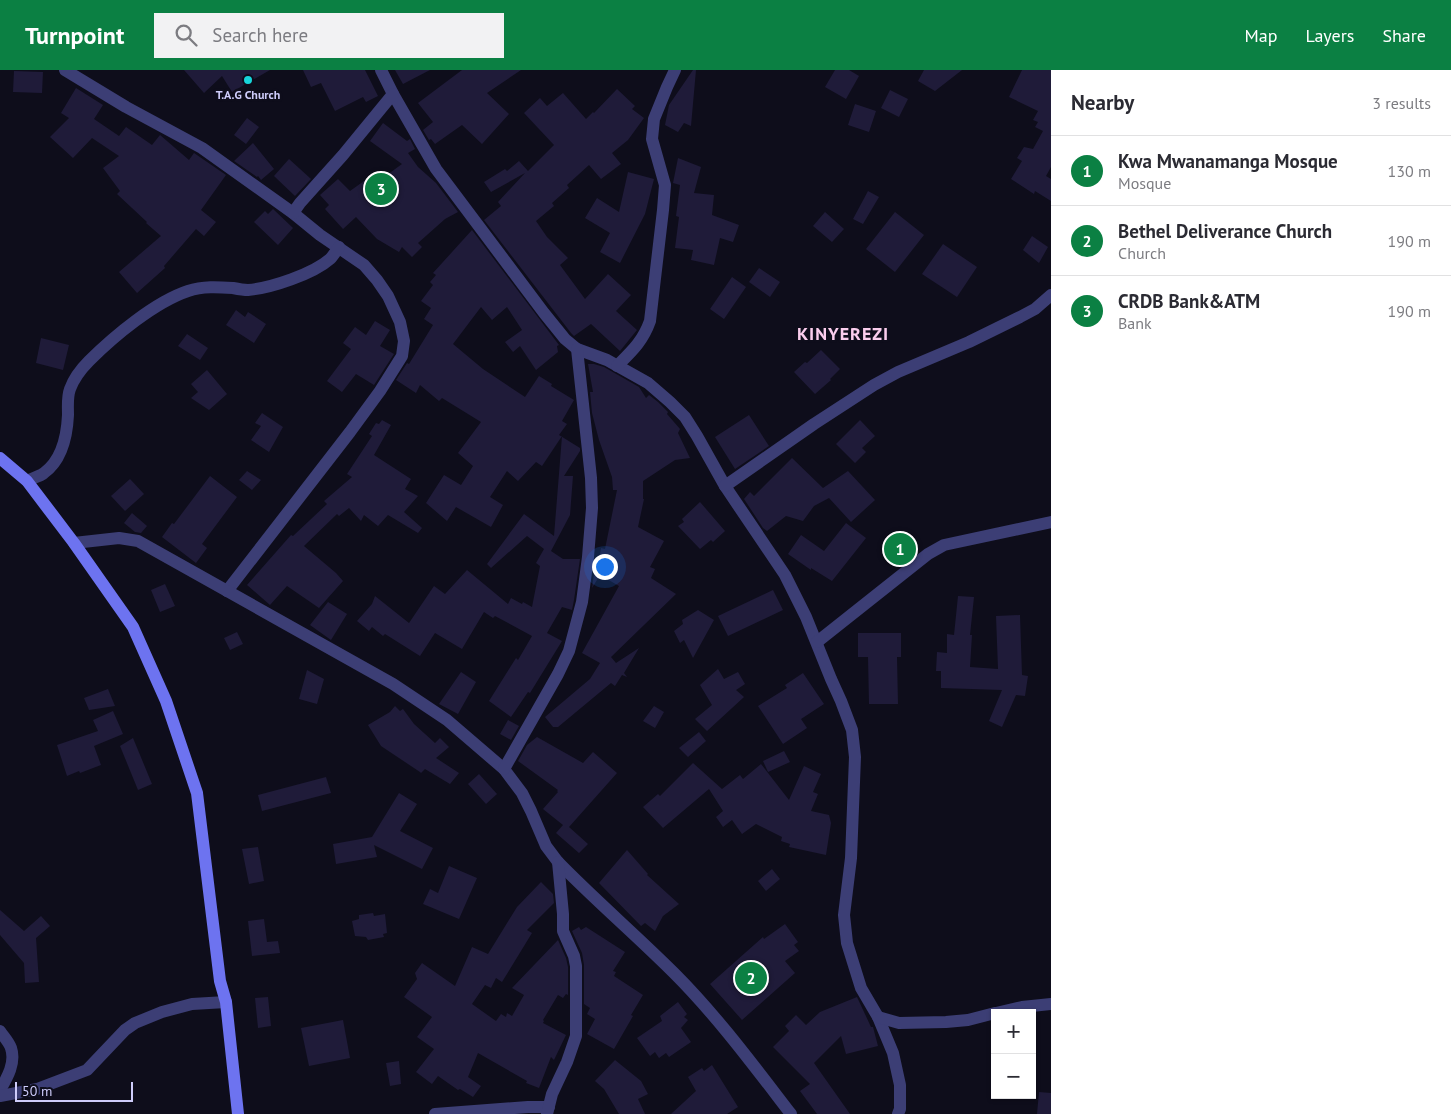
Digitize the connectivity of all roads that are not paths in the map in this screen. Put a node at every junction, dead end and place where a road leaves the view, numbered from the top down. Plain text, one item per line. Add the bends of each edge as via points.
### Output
1 (65, 70) edge
2 (381, 70) edge
3 (675, 70) edge
4 (393, 94) junction
5 (293, 213) junction
6 (339, 247) junction
7 (1051, 294) edge
8 (577, 348) junction
9 (617, 366) junction
10 (0, 458) edge
11 (27, 480) junction
12 (725, 486) junction
13 (1051, 522) edge
14 (74, 544) junction
15 (227, 591) junction
16 (816, 642) junction
17 (504, 769) junction
18 (558, 862) junction
19 (226, 1002) junction
20 (1051, 1004) edge
21 (1013, 1009) edge
22 (991, 1014) edge
23 (878, 1017) junction
24 (0, 1031) edge
25 (0, 1090) edge
26 (0, 1096) edge
27 (548, 1110) edge
28 (238, 1114) edge
29 (434, 1114) edge
30 (791, 1114) edge
31 (898, 1114) edge

1 - 5 street via 202,148
2 - 4 street
3 - 9 street via 654,120 652,139 665,185 650,321 646,334
4 - 5 street
4 - 8 street via 436,169 544,313 565,339
5 - 6 street
6 - 11 street via 330,259 294,278 247,290 211,286 189,290 148,311 76,376 68,398 64,445 55,462 44,473
6 - 15 street via 364,265 388,296 400,322 404,341 402,356 350,432
7 - 12 street via 1035,309 1020,317 874,385
8 - 9 street
8 - 17 street via 592,498 582,602 569,651
9 - 12 street via 648,383 685,417
10 - 11 street
11 - 14 street
12 - 16 street via 785,575
13 - 16 street via 944,545 921,559
14 - 15 street via 119,538 138,541
14 - 19 street via 133,628 166,701 197,794 220,981
15 - 17 street via 393,684 447,720
16 - 23 street via 852,730 855,757 851,858 844,915 847,943 861,988
17 - 18 street via 522,793 546,846
18 - 27 street via 563,931 576,966 576,1036
18 - 30 street via 701,1001
19 - 26 street via 192,1004 135,1023 87,1070 37,1089
19 - 28 street
20 - 21 street
22 - 23 street via 946,1022 899,1023
23 - 31 street via 894,1053 900,1085
24 - 25 street via 11,1048 13,1063
27 - 29 street via 528,1107

